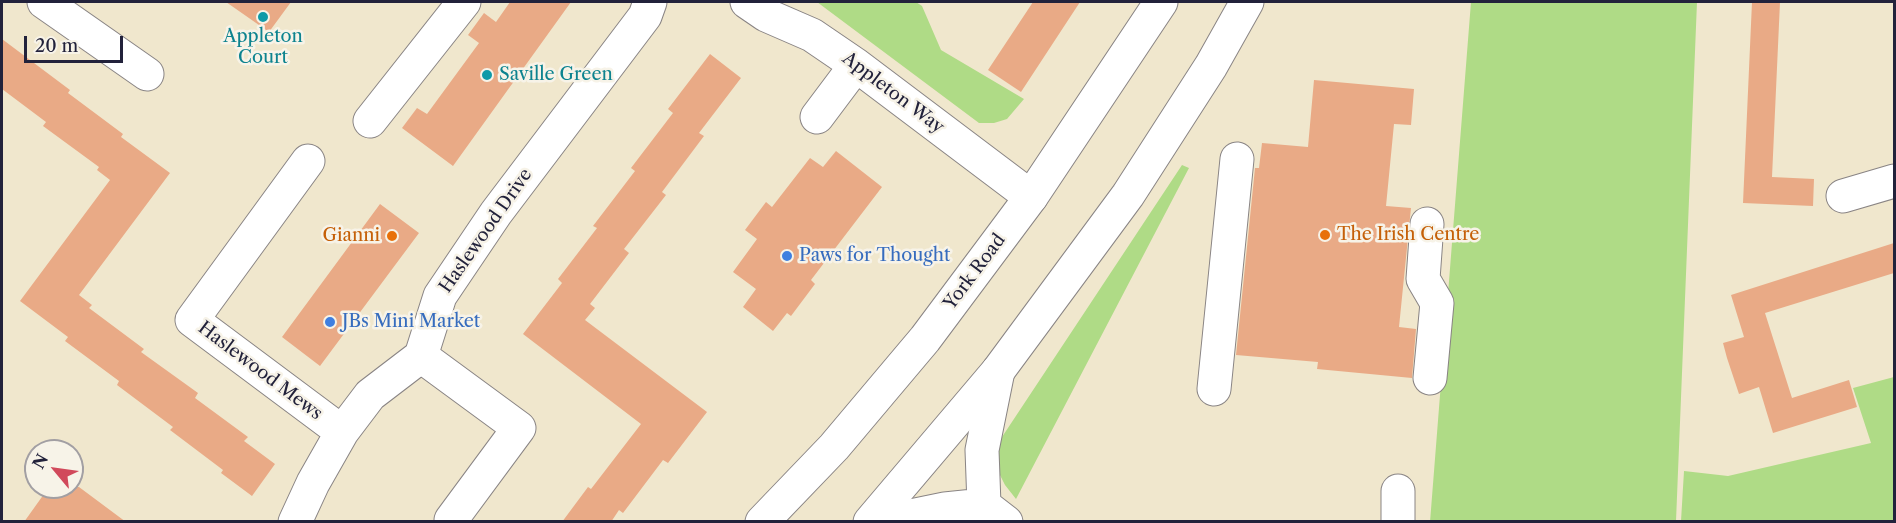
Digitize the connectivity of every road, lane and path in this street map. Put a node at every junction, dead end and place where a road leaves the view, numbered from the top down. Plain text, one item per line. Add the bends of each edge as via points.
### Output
1 (44, 2) edge
2 (464, 2) edge
3 (650, 2) edge
4 (747, 2) edge
5 (1161, 2) edge
6 (1247, 2) edge
7 (856, 65) junction
8 (147, 74) dead end
9 (817, 117) dead end
10 (370, 122) dead end
11 (1238, 159) dead end
12 (308, 161) dead end
13 (1894, 181) edge
14 (1843, 196) dead end
15 (1031, 197) junction
16 (1427, 224) dead end
17 (421, 356) junction
18 (998, 371) junction
19 (1430, 378) dead end
20 (1214, 388) dead end
21 (342, 432) junction
22 (995, 513) edge
23 (451, 520) dead end
24 (295, 522) edge
25 (762, 522) edge
26 (870, 522) edge
27 (882, 522) edge

1 - 8 main road
2 - 10 main road
3 - 17 main road, Haslewood Drive via 645,16 496,213 440,296
4 - 7 main road, Appleton Way via 766,15 812,34
5 - 15 main road, York Road
6 - 18 main road via 1134,186
7 - 9 main road
7 - 15 main road, Appleton Way
11 - 20 main road
12 - 21 main road, Haslewood Mews via 192,320
13 - 14 main road
15 - 25 main road, York Road via 925,339 834,447
16 - 19 main road via 1423,279 1437,303
17 - 21 main road via 370,395
17 - 23 main road via 519,428
18 - 22 main road via 981,450
18 - 26 main road
21 - 24 main road
22 - 27 main road via 945,509

